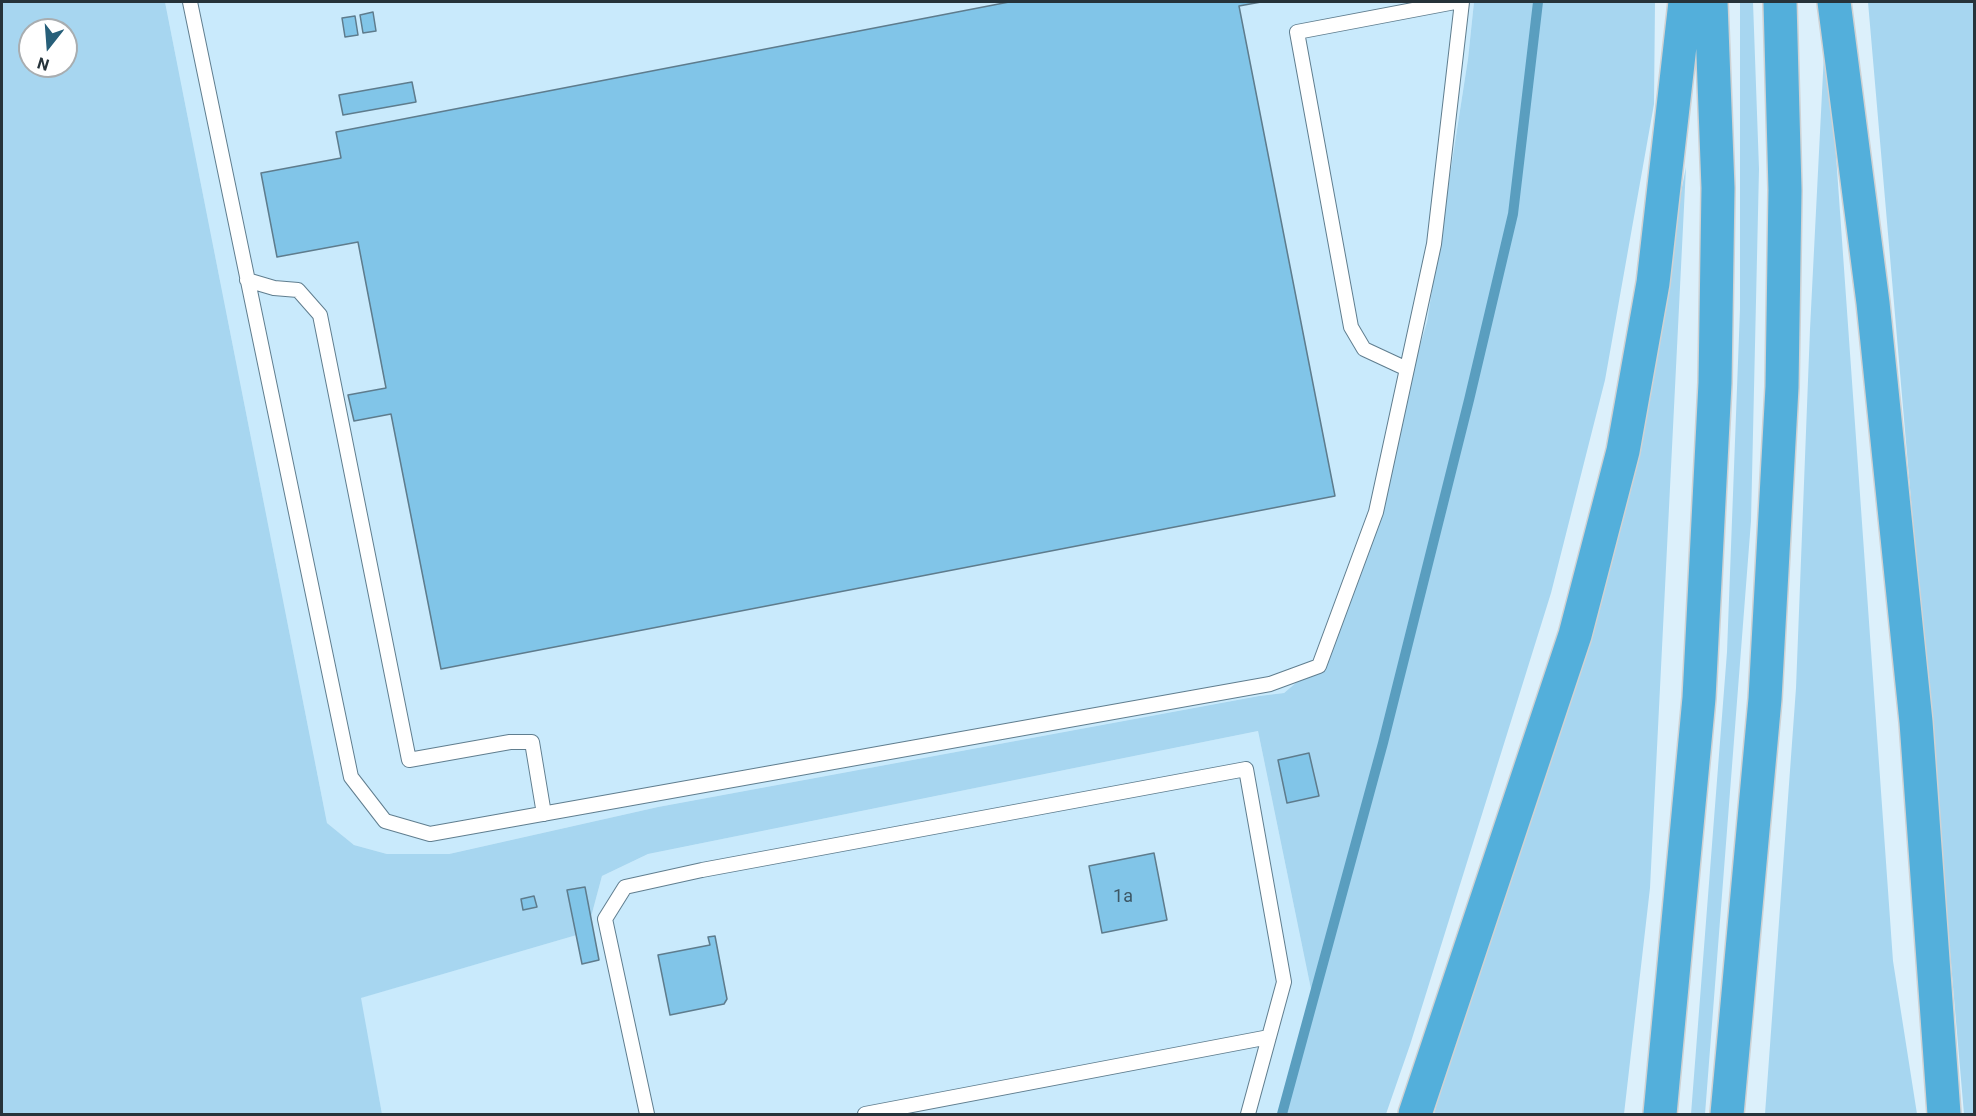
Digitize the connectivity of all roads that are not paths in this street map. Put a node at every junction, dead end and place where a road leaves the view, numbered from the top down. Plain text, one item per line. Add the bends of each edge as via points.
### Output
1 (190, 2) edge
2 (1397, 2) edge
3 (1455, 2) edge
4 (1462, 2) edge
5 (1685, 2) edge
6 (1711, 2) edge
7 (1780, 2) edge
8 (1834, 2) edge
9 (1386, 15) junction
10 (247, 280) junction
11 (1407, 369) junction
12 (544, 813) junction
13 (1269, 1037) junction
14 (908, 1110) edge
15 (648, 1114) edge
16 (865, 1114) edge
17 (1248, 1114) edge
18 (1414, 1114) edge
19 (1660, 1114) edge
20 (1727, 1114) edge
21 (1944, 1114) edge

1 - 10 lane
2 - 9 lane
3 - 9 lane
4 - 11 lane via 1434,244
5 - 18 highway via 1653,283 1623,451 1575,635
6 - 19 highway via 1718,188 1714,383 1699,698
7 - 20 highway via 1785,190 1782,387 1765,699
8 - 21 highway via 1873,303 1912,687
9 - 11 lane via 1297,32 1351,327 1364,349
10 - 12 lane via 351,777 385,821 430,834
10 - 12 lane via 298,290 320,315 409,760 510,742 532,742
11 - 12 lane via 1376,512 1319,666 1270,684
13 - 14 lane
13 - 15 lane via 1284,982 1246,769 714,867 626,887 604,919
13 - 17 lane
14 - 16 lane

